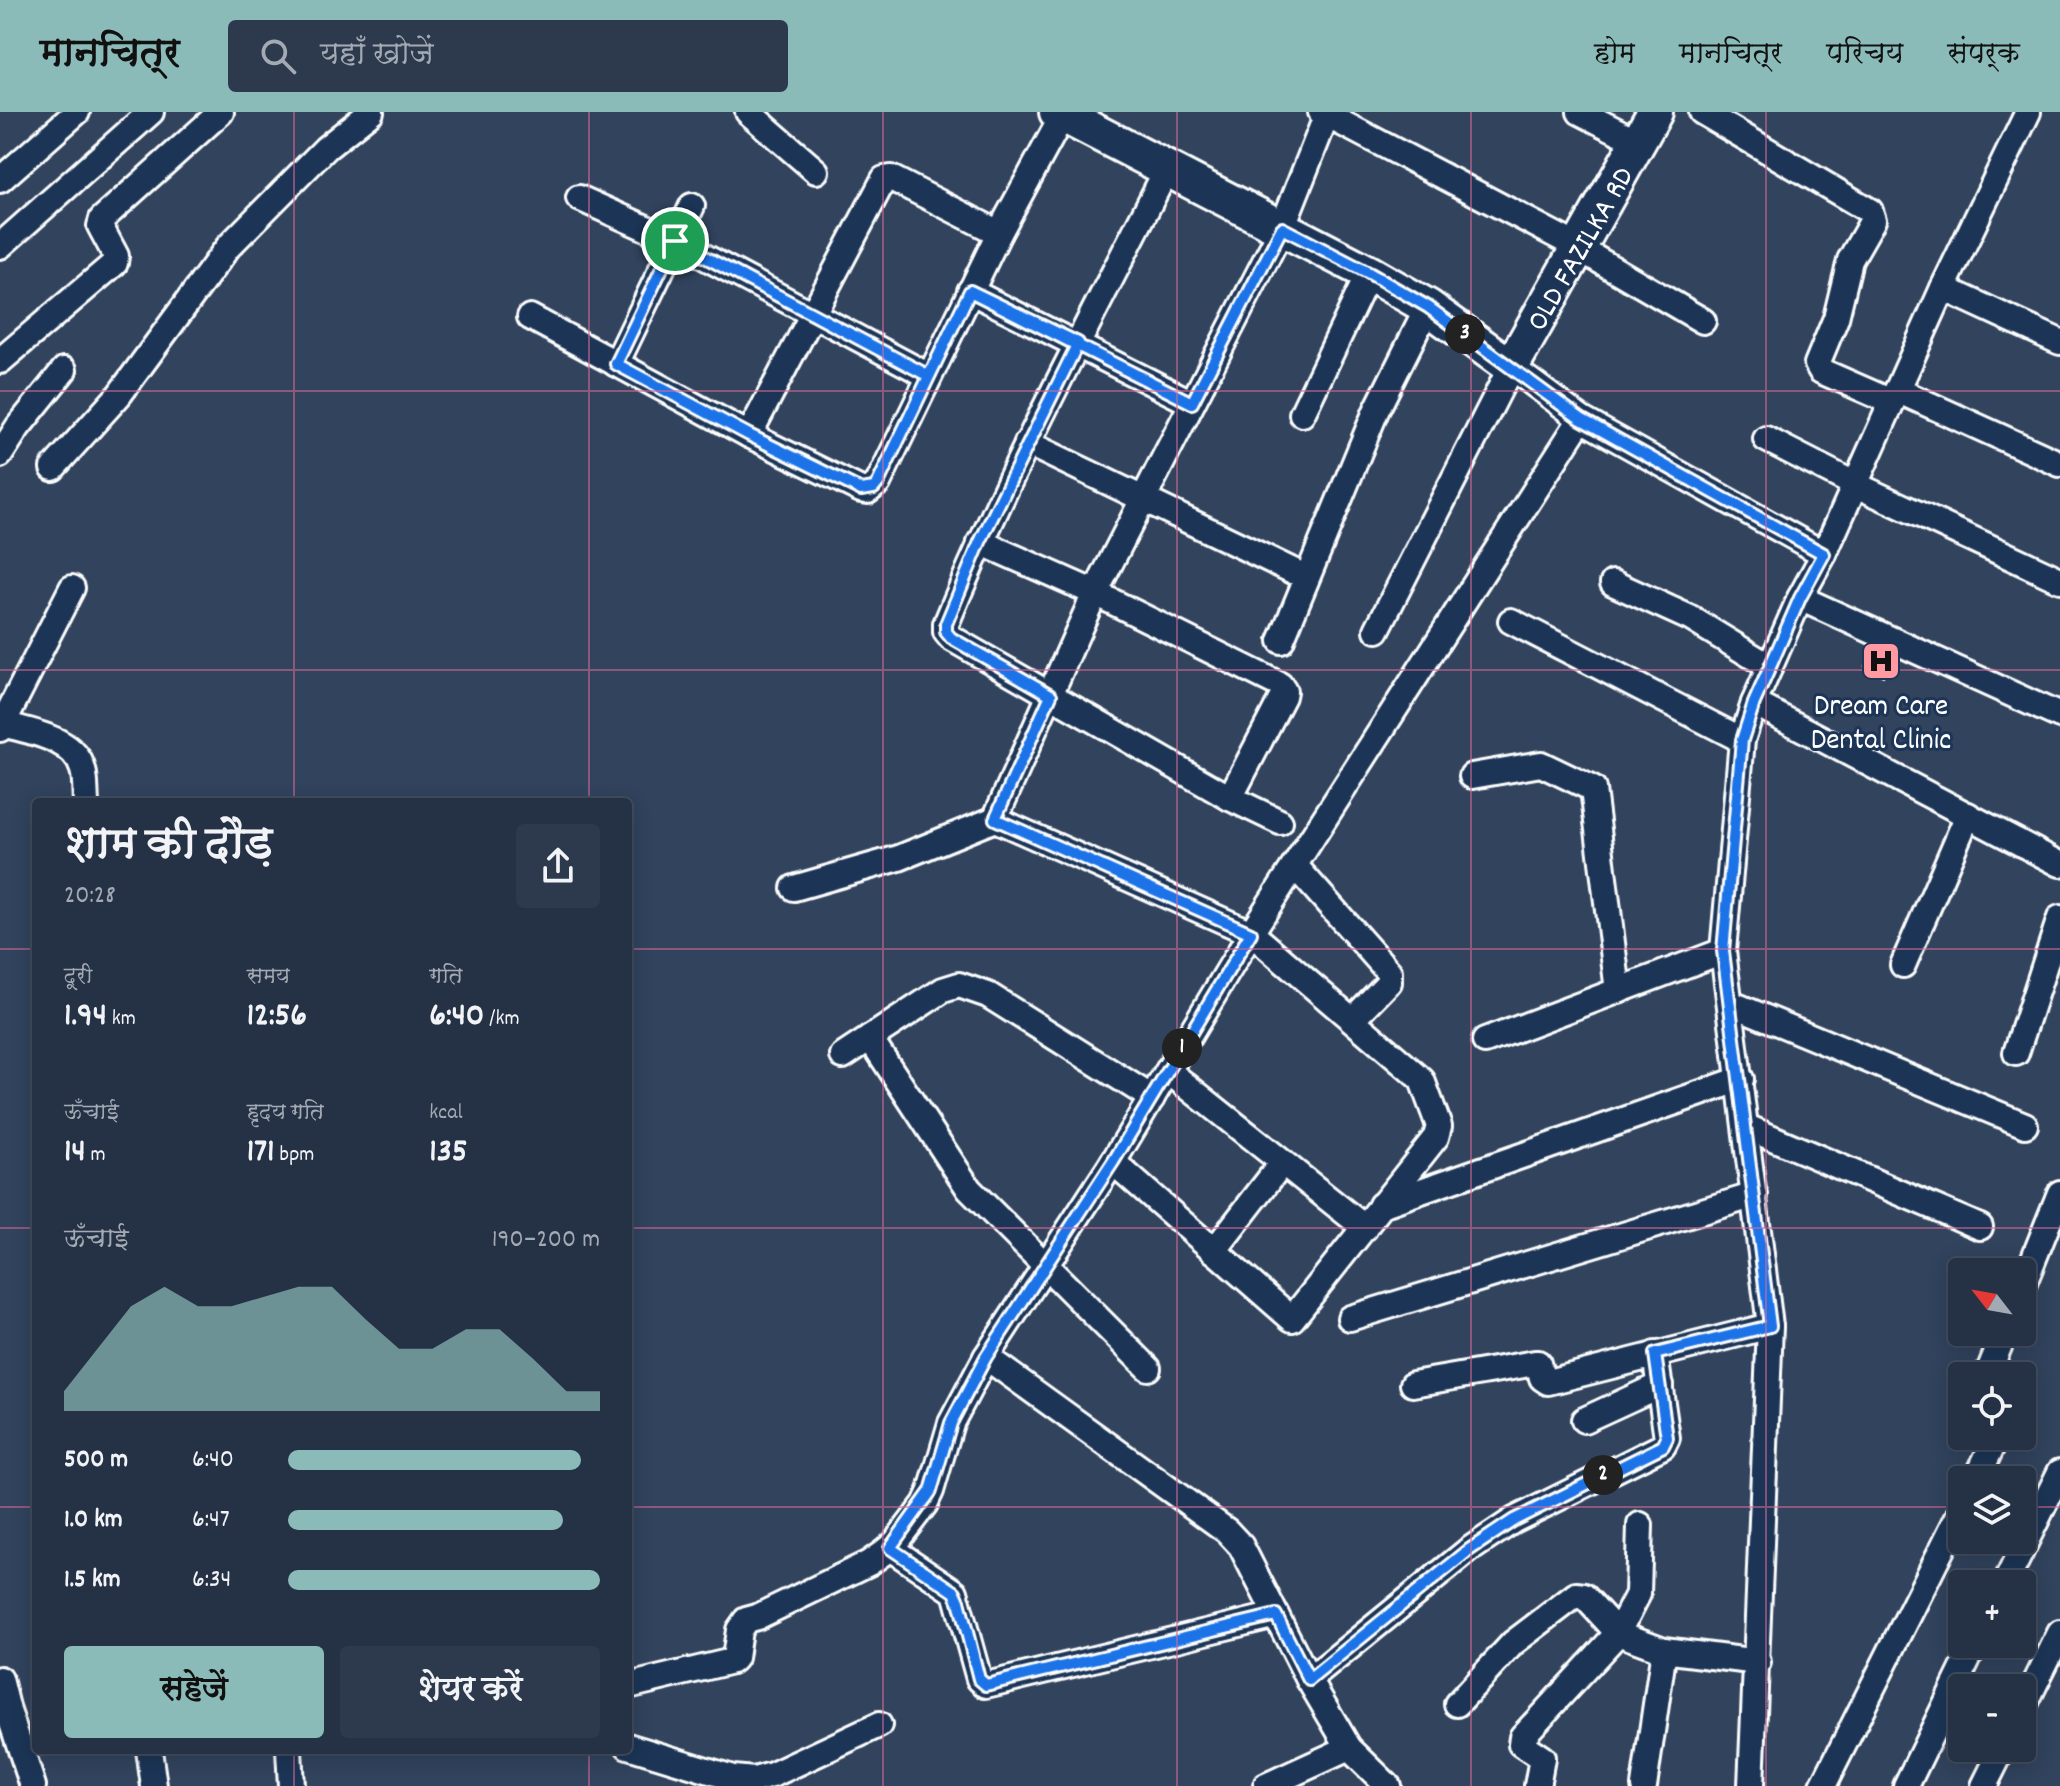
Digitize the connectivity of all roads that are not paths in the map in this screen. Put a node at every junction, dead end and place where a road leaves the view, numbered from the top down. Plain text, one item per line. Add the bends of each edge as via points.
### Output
1 (77, 112) edge
2 (151, 112) edge
3 (221, 112) edge
4 (371, 112) edge
5 (748, 112) edge
6 (1580, 112) edge
7 (1655, 112) edge
8 (1702, 112) edge
9 (2028, 112) edge
10 (1060, 113) edge
11 (1325, 113) edge
12 (1624, 140) edge
13 (1167, 169) junction
14 (816, 171) dead end
15 (0, 180) edge
16 (579, 198) dead end
17 (692, 206) dead end
18 (1282, 228) junction
19 (999, 233) junction
20 (675, 241) junction
21 (1571, 244) junction
22 (0, 246) edge
23 (1369, 273) junction
24 (1943, 288) junction
25 (970, 291) junction
26 (1428, 307) junction
27 (813, 314) junction
28 (530, 317) dead end
29 (1703, 321) dead end
30 (2060, 342) edge
31 (1078, 343) junction
32 (0, 361) edge
33 (1504, 362) junction
34 (616, 364) junction
35 (64, 370) dead end
36 (929, 376) junction
37 (1895, 396) junction
38 (1192, 403) junction
39 (1302, 414) dead end
40 (1581, 419) junction
41 (749, 435) junction
42 (1766, 439) dead end
43 (1027, 443) junction
44 (0, 455) edge
45 (2060, 464) edge
46 (53, 468) dead end
47 (1854, 484) junction
48 (1142, 499) junction
49 (980, 542) junction
50 (1824, 554) junction
51 (1295, 572) dead end
52 (2060, 580) edge
53 (1613, 583) dead end
54 (72, 588) dead end
55 (1095, 593) junction
56 (1800, 598) junction
57 (1511, 621) dead end
58 (1377, 630) dead end
59 (1281, 641) dead end
60 (1770, 667) junction
61 (1051, 695) junction
62 (1754, 703) junction
63 (2060, 716) edge
64 (1, 726) edge
65 (1742, 740) junction
66 (1472, 776) dead end
67 (86, 798) edge
68 (1230, 798) junction
69 (1968, 815) junction
70 (995, 819) junction
71 (1280, 822) dead end
72 (2060, 864) edge
73 (1296, 867) junction
74 (794, 888) dead end
75 (2060, 918) edge
76 (1251, 933) junction
77 (1723, 951) junction
78 (1903, 965) dead end
79 (1618, 991) junction
80 (1730, 1003) junction
81 (1353, 1019) junction
82 (870, 1038) junction
83 (1485, 1041) dead end
84 (2016, 1053) dead end
85 (843, 1056) dead end
86 (1168, 1071) junction
87 (1741, 1079) junction
88 (1152, 1098) junction
89 (2025, 1125) dead end
90 (1747, 1127) junction
91 (1113, 1162) junction
92 (1282, 1163) junction
93 (2060, 1193) edge
94 (1755, 1195) junction
95 (1381, 1205) junction
96 (1980, 1227) dead end
97 (1365, 1228) junction
98 (1214, 1251) junction
99 (2034, 1258) edge
100 (1045, 1264) junction
101 (1350, 1318) dead end
102 (1770, 1326) junction
103 (1655, 1354) junction
104 (986, 1357) junction
105 (1148, 1368) dead end
106 (1413, 1384) dead end
107 (1660, 1385) junction
108 (1584, 1420) dead end
109 (2060, 1472) edge
110 (1640, 1525) dead end
111 (1948, 1537) edge
112 (890, 1548) junction
113 (2012, 1570) edge
114 (1276, 1615) junction
115 (1618, 1633) junction
116 (2060, 1633) edge
117 (1664, 1650) junction
118 (1968, 1658) edge
119 (1758, 1662) junction
120 (0, 1679) edge
121 (1309, 1680) junction
122 (2036, 1682) edge
123 (632, 1685) edge
124 (1457, 1704) dead end
125 (879, 1725) dead end
126 (632, 1747) edge
127 (1349, 1748) junction
128 (150, 1754) edge
129 (289, 1754) edge
130 (1996, 1762) edge
131 (33, 1786) edge
132 (154, 1786) edge
133 (291, 1786) edge
134 (1266, 1786) edge
135 (1388, 1786) edge
136 (1537, 1786) edge
137 (1644, 1786) edge
138 (1751, 1786) edge
139 (1823, 1786) edge
140 (1906, 1786) edge
141 (1984, 1786) edge

1 - 15 street
2 - 22 street
3 - 32 street via 102,219 115,263
4 - 46 street via 326,148 228,247 119,395
5 - 14 street
6 - 12 street
7 - 12 main road, OLD FAZILKA RD
8 - 37 street via 1870,211 1873,220 1850,260 1836,318 1817,364 1821,371
9 - 24 street
10 - 13 main road, OLD FAZILKA RD
10 - 19 street
11 - 18 street
11 - 21 street
12 - 21 main road, OLD FAZILKA RD
13 - 18 main road, OLD FAZILKA RD
13 - 31 street
16 - 20 street
17 - 20 street
18 - 23 main road, OLD FAZILKA RD
18 - 38 street
19 - 25 street
19 - 27 street via 884,179
20 - 27 street
20 - 34 street
21 - 29 street
21 - 33 main road, OLD FAZILKA RD
23 - 26 main road, OLD FAZILKA RD
23 - 39 street
24 - 30 street
24 - 37 street
25 - 31 street
25 - 36 street
26 - 33 main road, OLD FAZILKA RD
26 - 59 street via 1376,411
27 - 36 street
27 - 41 street
28 - 34 street
31 - 38 street
31 - 43 street
33 - 40 street
33 - 58 street
34 - 41 street
35 - 44 street
36 - 41 street via 878,483 868,491
37 - 45 street
37 - 47 street
38 - 48 street
40 - 50 street
40 - 73 street
42 - 47 street
43 - 48 street
43 - 49 street
47 - 50 street
47 - 52 street
48 - 51 street
48 - 55 street
49 - 55 street
49 - 61 street via 946,632
50 - 56 street
53 - 60 street via 1690,618
54 - 64 street
55 - 61 street
55 - 68 street via 1284,691
56 - 60 street
56 - 63 street
57 - 65 street
60 - 62 street
61 - 68 street
61 - 70 street
62 - 65 street
62 - 69 street
64 - 67 street via 74,751 83,768
65 - 77 street
66 - 79 street via 1541,764 1593,789
68 - 71 street
69 - 72 street
69 - 78 street
70 - 74 street via 899,858
70 - 76 street
73 - 76 street
73 - 81 street via 1389,972 1389,982
75 - 84 street
76 - 81 street
76 - 86 street
77 - 79 street
77 - 80 street
79 - 83 street
80 - 87 street
80 - 89 street
81 - 95 street via 1422,1080 1439,1126 1436,1137
82 - 85 street
82 - 88 street via 959,985 988,995
82 - 100 street via 955,1172
86 - 88 street
86 - 92 street
87 - 90 street
87 - 95 street
88 - 91 street
90 - 94 street
90 - 96 street
91 - 98 street
91 - 100 street
92 - 97 street
92 - 98 street
93 - 99 street
94 - 101 street
94 - 102 street
95 - 97 street
97 - 98 street via 1292,1319
100 - 104 street
100 - 105 street
102 - 103 street
102 - 119 street
103 - 106 street via 1548,1382 1535,1363
103 - 107 street
104 - 112 street via 951,1423 931,1491
104 - 114 street via 1227,1531 1241,1546
107 - 108 street
107 - 121 street via 1667,1438 1663,1446 1514,1520 1469,1550
109 - 113 street
110 - 115 street via 1638,1594
111 - 139 street
112 - 114 street via 955,1592 979,1679 986,1685
112 - 123 street via 869,1563 746,1620 735,1658 728,1663
114 - 121 street
115 - 117 street
115 - 124 street via 1584,1596 1576,1595 1513,1643
115 - 136 street via 1522,1737 1521,1744 1542,1758
116 - 122 street
117 - 119 street
117 - 137 street
118 - 140 street
119 - 138 street
120 - 131 street
121 - 127 street
125 - 126 street via 754,1780
127 - 134 street
127 - 135 street
128 - 132 street
129 - 133 street
130 - 141 street

